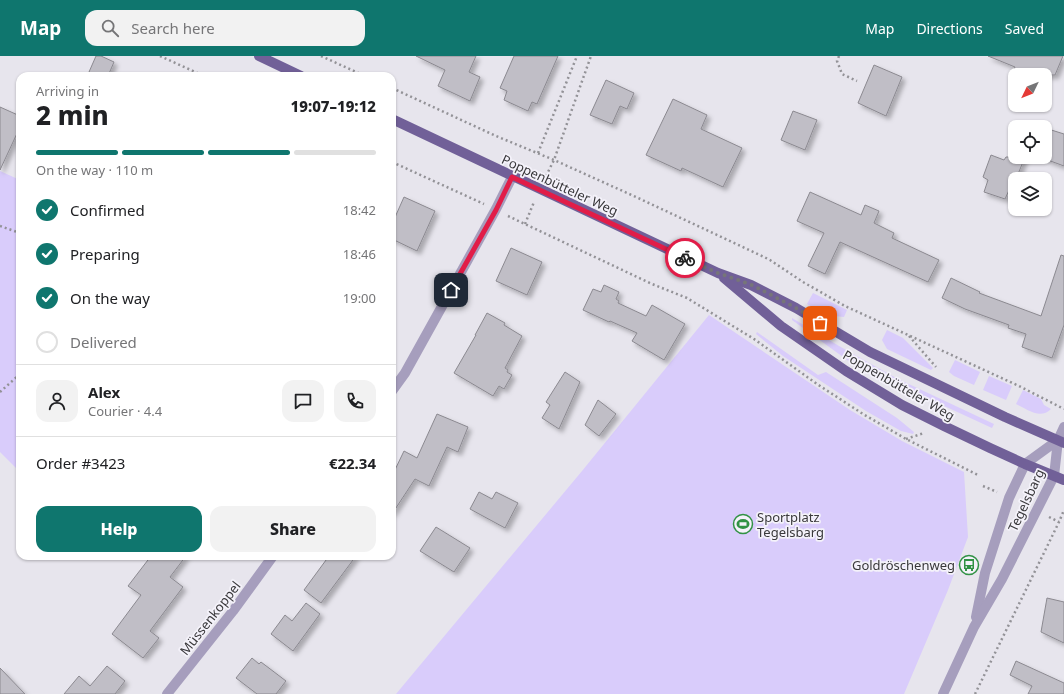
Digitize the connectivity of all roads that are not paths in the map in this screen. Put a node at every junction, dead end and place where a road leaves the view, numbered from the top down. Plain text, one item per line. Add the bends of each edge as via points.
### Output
1 (259, 56) edge
2 (293, 72) edge
3 (396, 121) edge
4 (512, 177) junction
5 (718, 273) junction
6 (396, 385) edge
7 (1064, 427) edge
8 (1061, 442) edge
9 (1025, 464) junction
10 (1054, 476) junction
11 (1064, 480) edge
12 (270, 560) edge
13 (974, 627) junction
14 (167, 694) edge
15 (943, 694) edge

1 - 2 main road
3 - 4 main road, Poppenbütteler Weg
4 - 5 main road, Poppenbütteler Weg
4 - 6 street via 496,210
5 - 8 main road, Poppenbütteler Weg via 752,285 870,352
5 - 9 main road, Poppenbütteler Weg via 781,326 846,372 902,405
7 - 8 street
8 - 9 street, Tegelsbarg
8 - 10 street, Tegelsbarg
9 - 10 main road, Poppenbütteler Weg
9 - 13 street, Tegelsbarg via 1009,498 985,573
10 - 11 main road, Poppenbütteler Weg
10 - 13 street, Tegelsbarg
12 - 14 street, Müssenkoppel
13 - 15 street, Tegelsbarg

